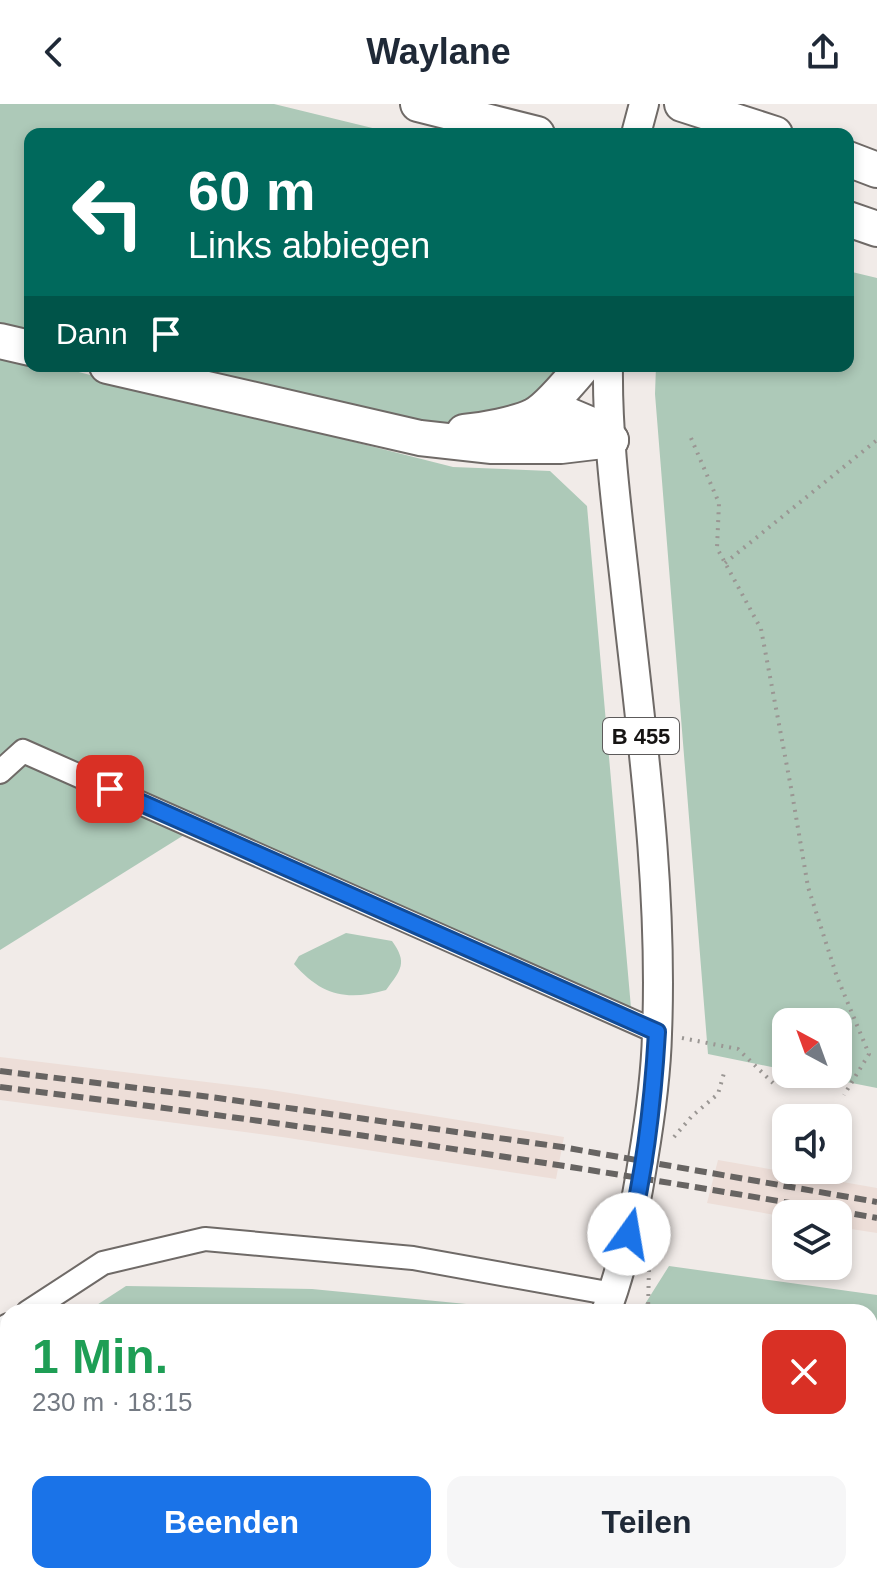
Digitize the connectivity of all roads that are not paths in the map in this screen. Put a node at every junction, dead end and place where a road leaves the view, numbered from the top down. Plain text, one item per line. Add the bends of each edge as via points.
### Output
1 (418, 104) edge
2 (644, 104) edge
3 (682, 104) edge
4 (513, 128) edge
5 (638, 128) edge
6 (757, 128) edge
7 (854, 161) edge
8 (877, 170) edge
9 (854, 221) edge
10 (877, 229) edge
11 (0, 341) edge
12 (24, 347) edge
13 (133, 372) edge
14 (578, 372) edge
15 (608, 372) edge
16 (534, 416) junction
17 (420, 438) junction
18 (611, 440) junction
19 (0, 772) edge
20 (657, 1032) junction
21 (610, 1303) edge
22 (40, 1304) edge

1 - 4 highway
2 - 5 main road
3 - 6 highway
7 - 8 highway
9 - 10 highway
11 - 12 highway
13 - 17 highway
14 - 16 highway
15 - 18 main road, B 455
16 - 17 highway via 489,429
16 - 18 highway via 568,415
17 - 18 highway via 492,446
18 - 20 main road, B 455 via 652,838
19 - 20 lane via 23,751
20 - 21 main road, B 455 via 636,1204
21 - 22 lane via 413,1258 205,1239 103,1263

